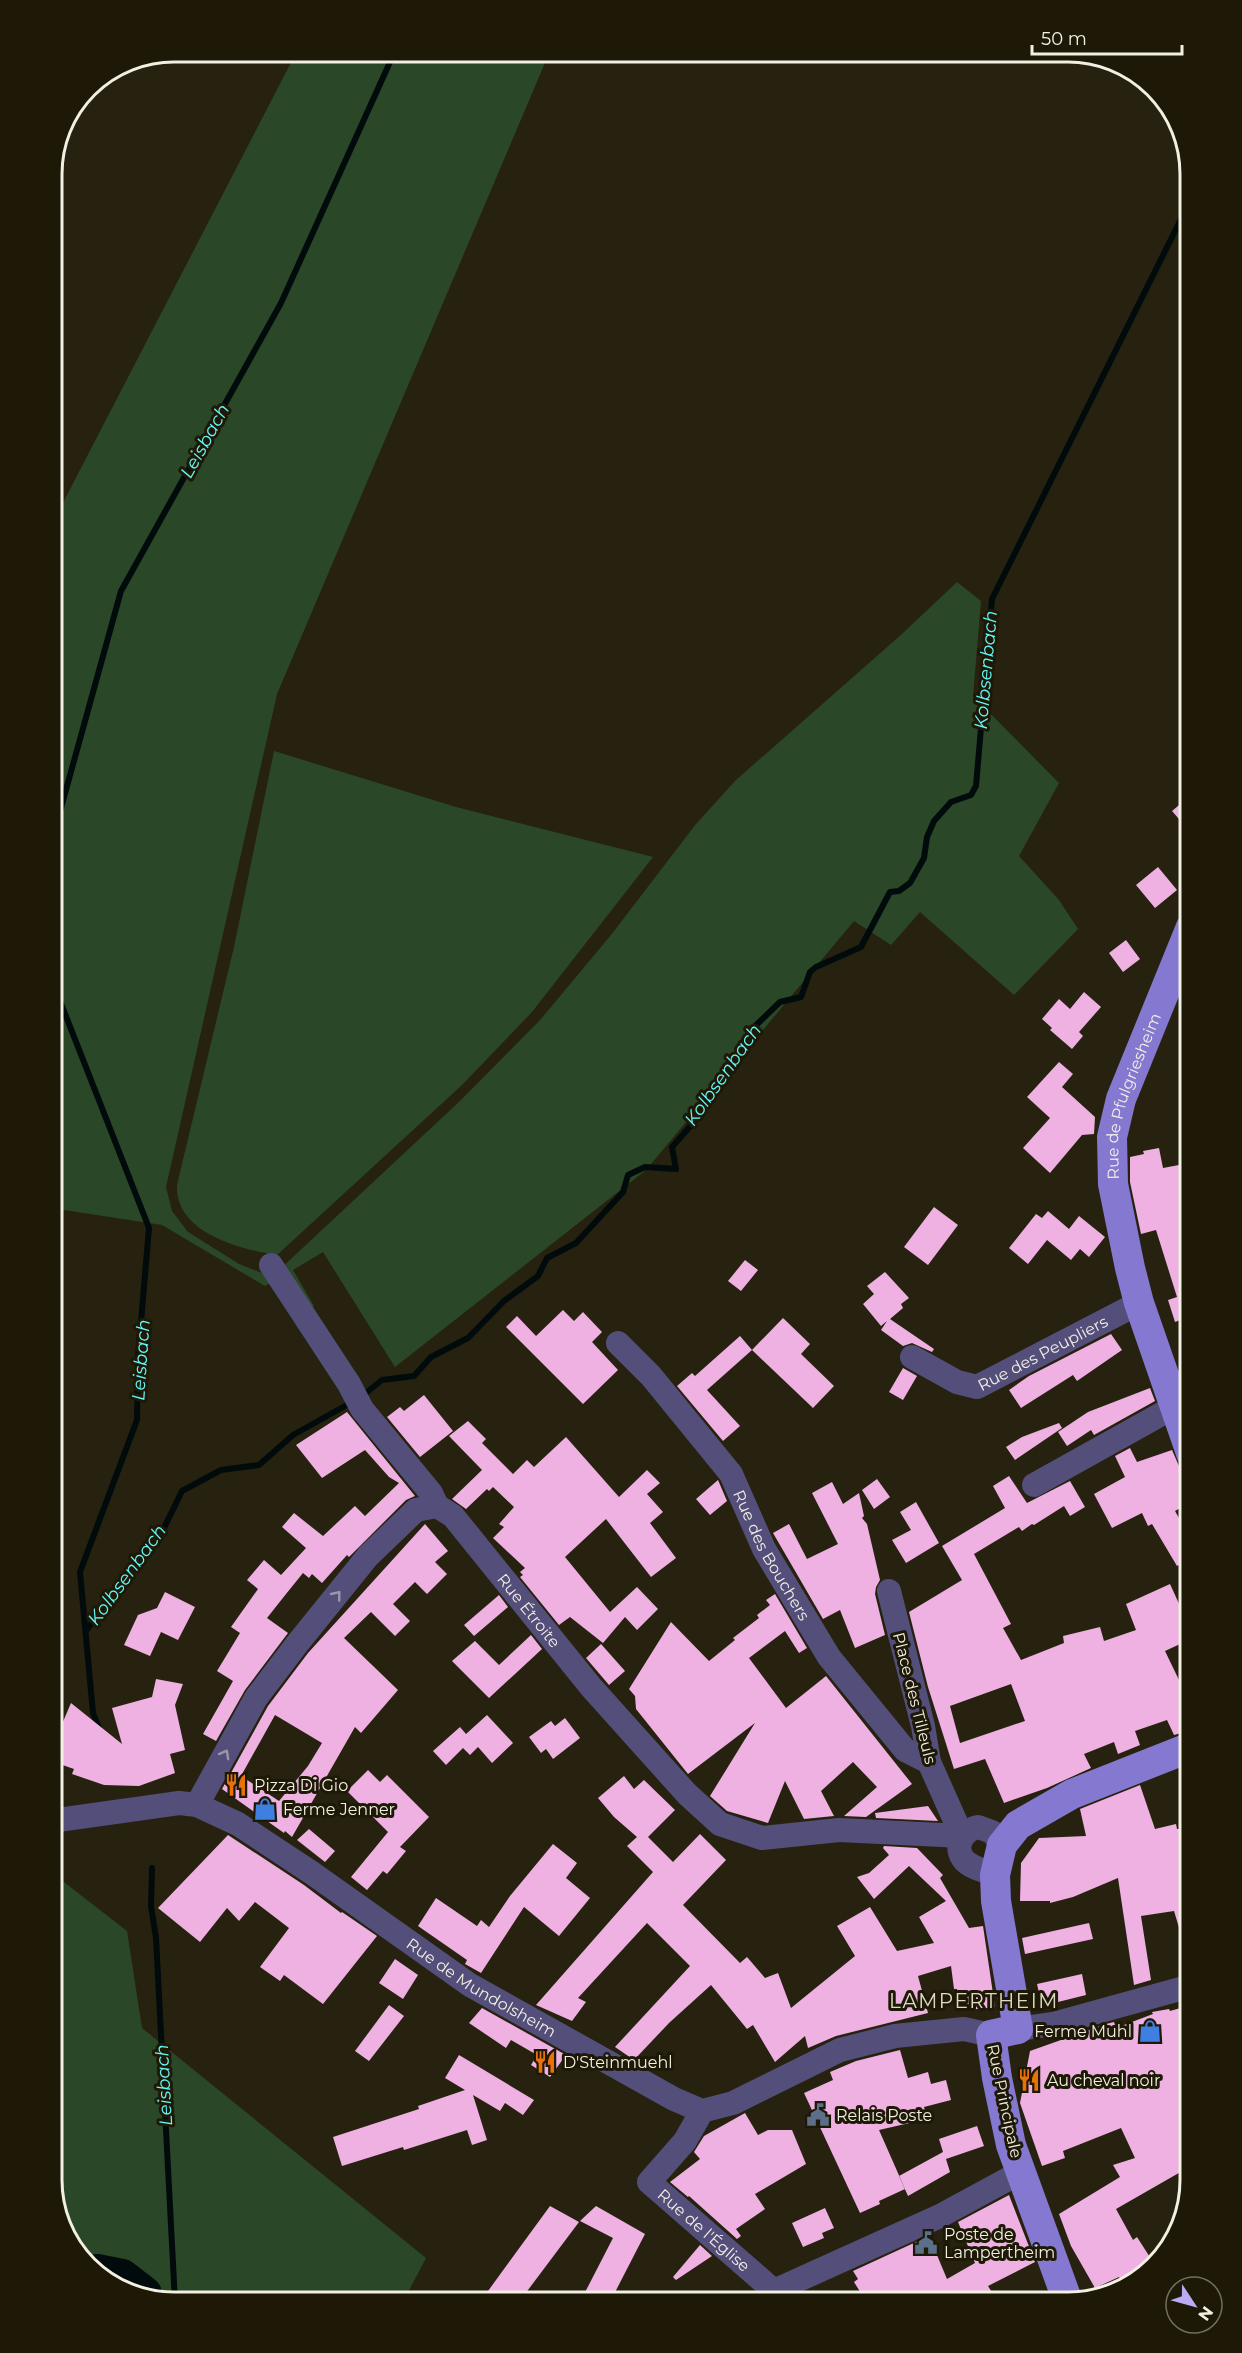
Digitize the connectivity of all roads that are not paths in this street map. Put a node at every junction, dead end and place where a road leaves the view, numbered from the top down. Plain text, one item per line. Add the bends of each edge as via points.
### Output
1 (1180, 954) edge
2 (271, 1264) dead end
3 (1139, 1303) junction
4 (618, 1343) dead end
5 (912, 1357) dead end
6 (1174, 1407) junction
7 (1180, 1423) edge
8 (1034, 1485) dead end
9 (436, 1506) junction
10 (889, 1591) dead end
11 (1180, 1751) edge
12 (929, 1762) junction
13 (197, 1805) junction
14 (62, 1819) edge
15 (962, 1836) junction
16 (1002, 1845) junction
17 (995, 1875) junction
18 (1180, 1989) edge
19 (1005, 2032) junction
20 (702, 2111) junction
21 (1021, 2172) junction
22 (766, 2292) edge
23 (780, 2292) edge
24 (1064, 2292) edge

1 - 3 main road, Rue de Pfulgriesheim via 1121,1099 1112,1137 1113,1184
2 - 9 street via 357,1401 431,1492
3 - 5 street, Rue des Peupliers via 977,1387 957,1382
3 - 6 main road, Rue de Pfulgriesheim
4 - 12 street, Rue des Bouchers via 651,1376 731,1474 764,1549 829,1658 905,1750
6 - 7 main road, Rue de Pfulgriesheim
6 - 8 street
13 -> 9 street via 256,1698 297,1644 368,1556 416,1510
9 - 15 street, Rue Étroite via 453,1516 591,1687 687,1794 720,1824 762,1838 839,1830
10 - 12 street, Place des Tilleuls
11 - 16 main road via 1072,1794 1018,1825
12 - 15 street, Place des Tilleuls
13 - 14 street, Rue de Mundolsheim via 179,1803
13 - 20 street, Rue de Mundolsheim via 238,1824 470,1985
15 - 16 street via 972,1828 984,1828
15 - 17 street, Place des Tilleuls via 959,1844 964,1860
16 - 17 main road
17 - 19 main road
18 - 19 street via 1053,2024
19 - 20 street via 964,2030 895,2036 840,2050 733,2103
19 - 21 main road, Rue Principale via 997,2078 1011,2145
20 - 22 street, Rue de l'Église via 685,2141 649,2182
21 - 23 street, Rue de l'Église via 940,2216
21 - 24 main road, Rue Principale

